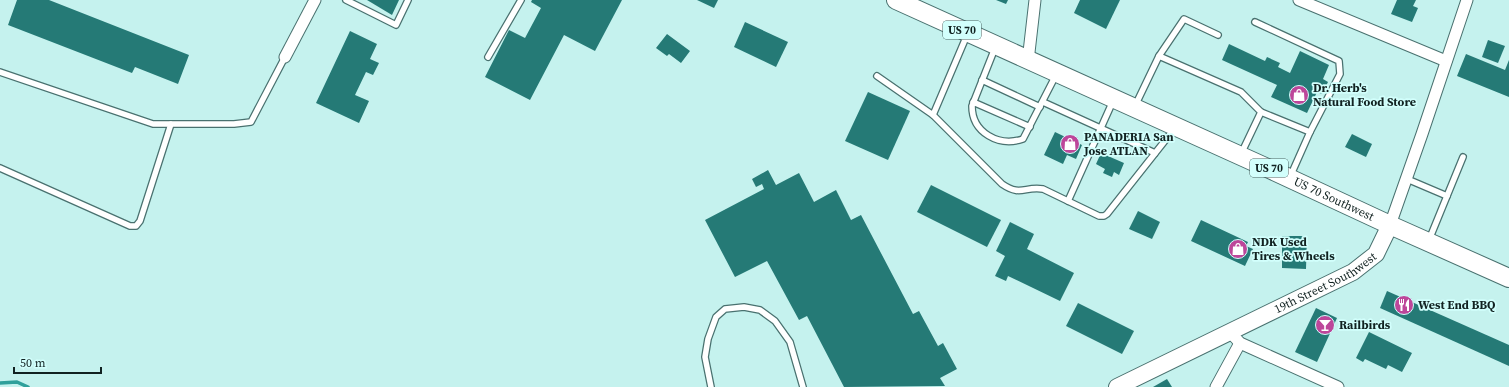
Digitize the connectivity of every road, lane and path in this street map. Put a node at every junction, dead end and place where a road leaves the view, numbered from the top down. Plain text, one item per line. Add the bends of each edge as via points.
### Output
1 (315, 0) edge
2 (346, 0) edge
3 (408, 0) edge
4 (521, 0) edge
5 (896, 0) edge
6 (1035, 0) edge
7 (1299, 0) edge
8 (1467, 0) edge
9 (1255, 22) dead end
10 (968, 33) junction
11 (1218, 35) dead end
12 (996, 46) junction
13 (1159, 56) junction
14 (285, 57) joint
15 (488, 57) dead end
16 (1028, 61) junction
17 (1446, 61) junction
18 (0, 72) edge
19 (1057, 73) junction
20 (877, 76) dead end
21 (982, 80) junction
22 (1114, 99) junction
23 (974, 102) junction
24 (1041, 104) junction
25 (1134, 108) junction
26 (1261, 112) junction
27 (933, 115) junction
28 (171, 124) junction
29 (1030, 127) junction
30 (1176, 127) junction
31 (1101, 128) junction
32 (1310, 132) junction
33 (1155, 153) junction
34 (1241, 156) junction
35 (1463, 156) dead end
36 (0, 168) edge
37 (1290, 178) junction
38 (1406, 179) junction
39 (1447, 196) junction
40 (1068, 201) junction
41 (1390, 225) junction
42 (1428, 242) junction
43 (1509, 278) edge
44 (1235, 337) junction
45 (711, 387) edge
46 (804, 387) edge
47 (1117, 387) edge
48 (1216, 387) edge
49 (1338, 387) edge

1 - 14 street
2 - 3 lane via 396,25
4 - 15 lane
5 - 10 main road, US 70
6 - 16 street
7 - 17 street
8 - 17 street, 19th Street Southwest
9 - 32 lane via 1339,61 1340,74
10 - 12 main road, US 70
10 - 27 lane
11 - 13 lane via 1184,19
12 - 16 main road, US 70
12 - 21 lane
13 - 25 lane
13 - 26 lane via 1241,92
14 - 28 lane via 251,122
16 - 19 main road, US 70 Southwest / US 70
17 - 38 street, 19th Street Southwest
18 - 28 lane via 153,124
19 - 22 main road, US 70 Southwest / US 70
19 - 24 lane
20 - 27 lane
21 - 23 lane
21 - 24 lane
22 - 25 main road, US 70 Southwest / US 70
22 - 31 lane
23 - 29 lane
23 - 29 lane via 972,112 976,123 986,135 995,140 1021,140
24 - 29 lane
24 - 31 lane
25 - 30 main road, US 70 Southwest / US 70
26 - 32 lane
26 - 34 lane
27 - 40 lane via 1008,188 1015,191 1043,189
28 - 36 lane via 140,221 136,226 130,226
30 - 33 lane
30 - 34 main road, US 70 Southwest / US 70
31 - 33 lane
31 - 40 lane
32 - 37 lane
33 - 40 lane via 1104,216
34 - 37 main road, US 70 Southwest / US 70
35 - 39 lane
37 - 41 main road, US 70 Southwest / US 70
38 - 39 lane
38 - 41 street, 19th Street Southwest
39 - 42 lane
41 - 42 main road, US 70 Southwest / US 70
41 - 44 street, 19th Street Southwest via 1376,254 1354,272
42 - 43 main road, US 70 Southwest / US 70
44 - 47 street, 19th Street Southwest
44 - 48 street
44 - 49 street
45 - 46 lane via 705,357 716,317 725,309 744,307 760,310 775,321 790,342

